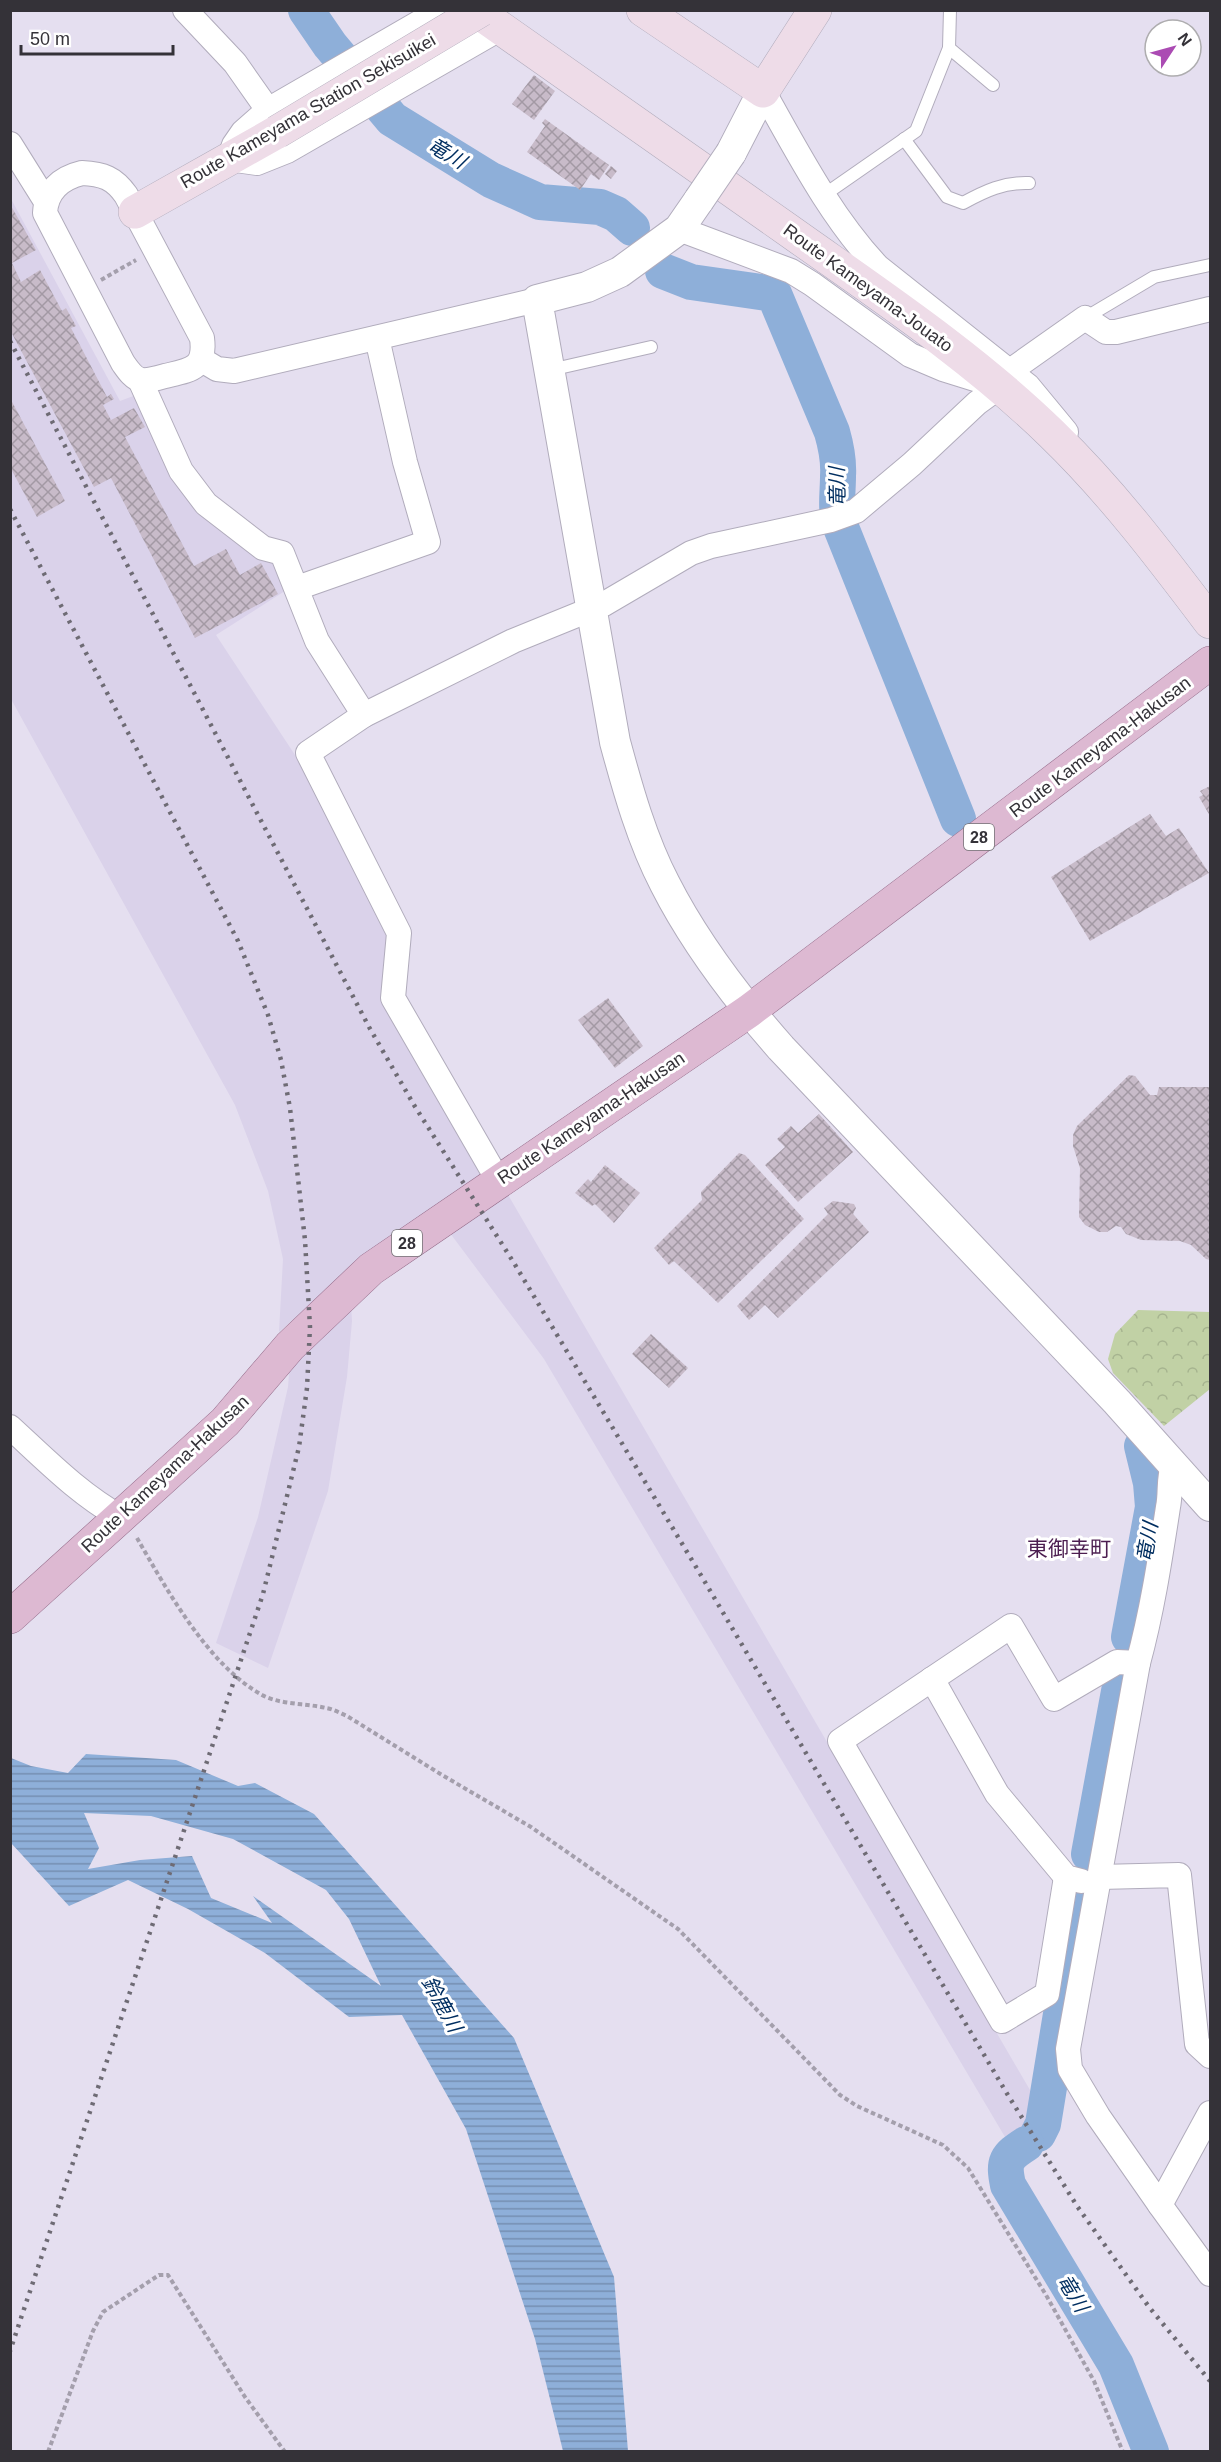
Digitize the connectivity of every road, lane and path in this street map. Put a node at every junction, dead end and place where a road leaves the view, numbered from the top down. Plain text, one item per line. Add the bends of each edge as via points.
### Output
1 (185, 10) edge
2 (441, 10) edge
3 (643, 10) edge
4 (815, 10) edge
5 (950, 10) edge
6 (486, 16) edge
7 (949, 48) junction
8 (993, 85) dead end
9 (763, 91) junction
10 (272, 121) junction
11 (904, 139) junction
12 (10, 144) edge
13 (229, 159) junction
14 (1029, 183) dead end
15 (824, 195) junction
16 (45, 200) junction
17 (135, 212) junction
18 (679, 229) junction
19 (155, 249) junction
20 (1210, 265) edge
21 (85, 290) junction
22 (537, 300) junction
23 (1210, 309) edge
24 (1085, 318) junction
25 (376, 338) junction
26 (651, 347) dead end
27 (202, 360) junction
28 (549, 370) junction
29 (1005, 379) junction
30 (140, 380) junction
31 (297, 588) junction
32 (590, 608) junction
33 (1210, 622) edge
34 (1210, 663) edge
35 (364, 715) junction
36 (749, 1011) junction
37 (498, 1180) junction
38 (10, 1427) edge
39 (1173, 1466) junction
40 (1210, 1506) edge
41 (116, 1523) junction
42 (10, 1617) edge
43 (1138, 1663) junction
44 (932, 1679) junction
45 (1066, 1878) junction
46 (1099, 1881) junction
47 (1210, 2056) edge
48 (1210, 2113) edge
49 (1160, 2205) junction
50 (1210, 2274) edge
51 (48, 2451) edge
52 (285, 2451) edge
53 (1123, 2451) edge

1 - 10 street via 236,63
2 - 10 street via 336,72
3 - 9 main road
4 - 9 main road
5 - 7 lane
6 - 10 main road, Route Kameyama Station Sekisuikei, bridge
6 - 13 street via 376,101 287,152 257,163
6 - 29 main road, Route Kameyama-Jouato via 966,359
7 - 8 lane
7 - 11 lane via 915,131
9 - 15 street
9 - 18 street, bridge via 731,153
10 - 13 main road, Route Kameyama Station Sekisuikei
11 - 14 lane via 947,197 963,203 1012,182
11 - 15 lane
12 - 16 street
13 - 17 main road, Route Kameyama Station Sekisuikei
15 - 29 street via 878,267
16 - 17 street via 73,175 96,173 118,184
16 - 21 street via 45,213
17 - 19 street
18 - 22 street via 620,272 587,287
18 - 29 street via 791,271 910,354 943,369
19 - 21 path
19 - 27 street via 202,338
20 - 24 lane via 1154,277
21 - 30 street via 123,363
22 - 25 street
22 - 28 street
23 - 24 street via 1116,332 1106,332
24 - 29 street
25 - 27 street via 234,371 216,369
25 - 31 street via 428,542
26 - 28 lane
27 - 30 street via 185,372
28 - 32 street
29 - 32 street via 856,511 691,553 604,604
29 - 33 main road, Route Kameyama-Jouato via 1117,502
30 - 31 street via 181,471 206,504 263,548 282,553
31 - 35 street via 317,641
32 - 35 street via 513,641
32 - 36 street via 615,742 634,811 664,883
34 - 36 main road, Route Kameyama-Hakusan / 28
35 - 37 street via 308,753 399,933 393,998
36 - 37 main road, Route Kameyama-Hakusan / 28
36 - 39 street
37 - 41 main road, Route Kameyama-Hakusan / 28 via 359,1279 290,1346 225,1422
38 - 41 street via 104,1508
39 - 40 street
39 - 43 street
41 - 42 main road, Route Kameyama-Hakusan / 28
41 - 53 path via 133,1531 173,1600 213,1653 247,1684 264,1696 347,1716 567,1851 678,1929 840,2095 956,2155 968,2168 1094,2381
43 - 44 street via 1117,1662 1054,1698 1011,1626
43 - 46 street
44 - 45 street via 998,1794
44 - 45 street via 840,1741 1002,2021 1047,1994
45 - 46 street
46 - 47 street via 1179,1875 1197,2044
46 - 49 street via 1068,2049 1070,2069
48 - 49 street
49 - 50 street
51 - 52 path via 103,2312 159,2275 168,2275 245,2397

